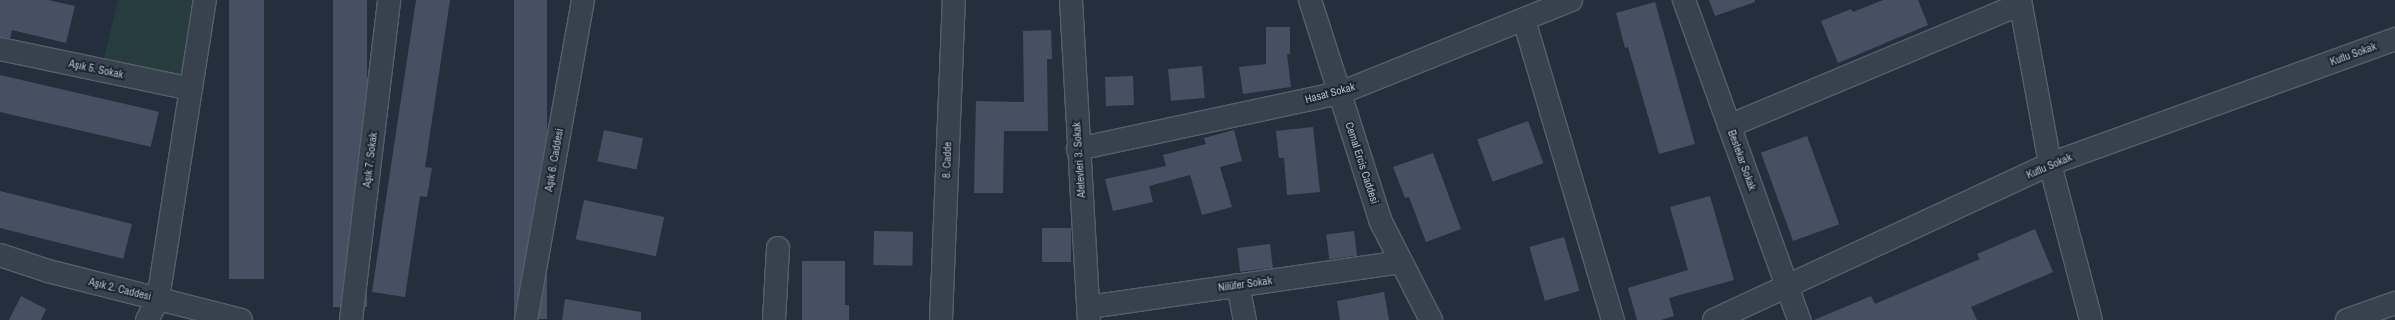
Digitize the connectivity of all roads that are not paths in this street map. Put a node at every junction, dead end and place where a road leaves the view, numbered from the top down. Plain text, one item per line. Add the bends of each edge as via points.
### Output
1 (205, 0) edge
2 (389, 0) edge
3 (583, 0) edge
4 (954, 0) edge
5 (1071, 0) edge
6 (1310, 0) edge
7 (1571, 0) edge
8 (1684, 0) edge
9 (2020, 2) edge
10 (1524, 20) junction
11 (2395, 39) edge
12 (0, 49) edge
13 (191, 89) junction
14 (1340, 93) junction
15 (1730, 126) junction
16 (1078, 149) junction
17 (2050, 164) junction
18 (778, 248) dead end
19 (0, 255) edge
20 (1401, 262) junction
21 (1238, 285) junction
22 (1788, 287) junction
23 (158, 299) junction
24 (2395, 303) edge
25 (1089, 313) edge
26 (147, 320) edge
27 (241, 320) edge
28 (351, 320) edge
29 (526, 320) edge
30 (774, 320) edge
31 (941, 320) edge
32 (1245, 320) edge
33 (1430, 320) edge
34 (1613, 320) edge
35 (1714, 320) edge
36 (1799, 320) edge
37 (2091, 320) edge
38 (2347, 320) edge

1 - 13 street
2 - 28 street, Aşık 7. Sokak
3 - 29 street, Aşık 6. Caddesi
4 - 31 street, 8. Cadde
5 - 16 street, Afetevleri 3. Sokak
6 - 14 street, Cemal Ercis Caddesi
7 - 10 street, Hasat Sokak
8 - 15 street, Bestekar Sokak
9 - 15 street
9 - 17 street
10 - 14 street, Hasat Sokak
10 - 34 street
11 - 17 street, Kutlu Sokak
12 - 13 street, Aşık 5. Sokak
13 - 23 street
14 - 16 street, Hasat Sokak
14 - 20 street, Cemal Ercis Caddesi via 1381,222
15 - 22 street, Bestekar Sokak
16 - 25 street, Afetevleri 3. Sokak
17 - 22 street, Kutlu Sokak
17 - 37 street
18 - 30 street
19 - 23 street, Aşık 2. Caddesi via 48,271
20 - 21 street, Nilüfer Sokak
20 - 33 street, Cemal Ercis Caddesi
21 - 25 street, Nilüfer Sokak
21 - 32 street
22 - 35 street, Kutlu Sokak
22 - 36 street, Bestekar Sokak
23 - 26 street
23 - 27 street, Aşık 2. Caddesi
24 - 38 street

